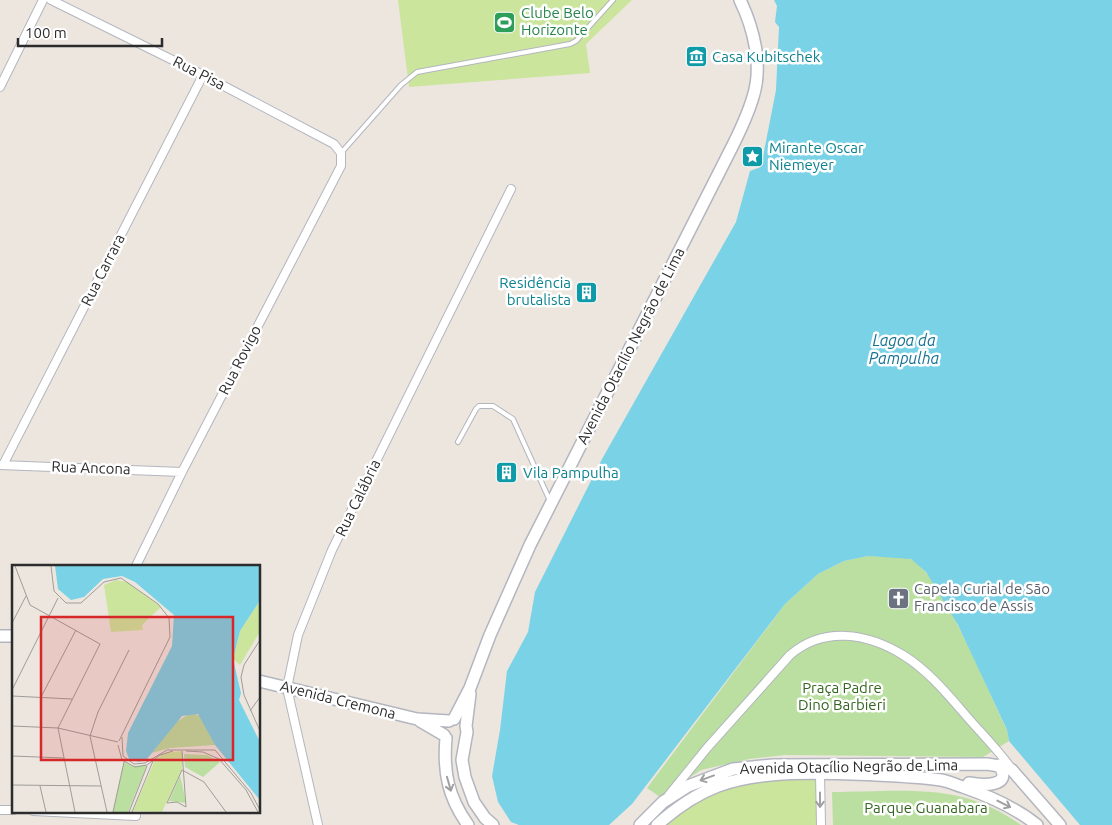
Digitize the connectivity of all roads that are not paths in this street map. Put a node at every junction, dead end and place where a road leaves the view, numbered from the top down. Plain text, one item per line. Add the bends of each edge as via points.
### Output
1 (43, 0) edge
2 (52, 0) edge
3 (613, 0) edge
4 (740, 0) edge
5 (203, 75) junction
6 (0, 87) edge
7 (341, 153) junction
8 (511, 189) dead end
9 (458, 442) dead end
10 (1, 465) edge
11 (182, 472) junction
12 (551, 504) junction
13 (136, 565) edge
14 (260, 681) edge
15 (287, 688) junction
16 (470, 688) junction
17 (416, 719) junction
18 (451, 720) junction
19 (466, 732) junction
20 (445, 737) junction
21 (999, 765) junction
22 (1012, 770) junction
23 (820, 774) junction
24 (942, 780) junction
25 (664, 802) junction
26 (84, 812) edge
27 (135, 813) edge
28 (138, 825) edge
29 (318, 825) edge
30 (468, 825) edge
31 (493, 825) edge
32 (640, 825) edge
33 (657, 825) edge
34 (820, 825) edge
35 (1036, 825) edge
36 (1060, 825) edge

1 - 6 street
2 - 5 street, Rua Pisa
3 - 7 lane via 570,44 418,72 401,85
4 - 12 street, Avenida Otacílio Negrão de Lima via 754,40 757,79 754,97 732,147
5 - 7 street, Rua Pisa via 334,144
5 - 10 street, Rua Carrara
7 - 11 street, Rua Rovigo via 340,166
8 - 15 street, Rua Calábria via 332,550 298,636
9 - 12 lane via 479,406 493,406 513,419
10 - 11 street, Rua Ancona
11 - 13 street, Rua Rovigo
12 - 16 street, Avenida Otacílio Negrão de Lima via 490,635
14 - 15 street, Avenida Cremona
15 - 17 street, Avenida Cremona
15 - 29 street, Rua Calábria
16 - 18 street, Avenida Otacílio Negrão de Lima
16 - 19 street, Avenida Otacílio Negrão de Lima
17 - 18 street, Avenida Cremona
17 - 20 street, Avenida Cremona
18 - 19 street via 461,720
18 - 20 street via 444,727
19 - 20 street via 456,743
19 - 31 street, Avenida Otacílio Negrão de Lima via 462,760 465,777 474,802
20 -> 30 street via 447,781 457,810
21 - 22 street, Avenida Otacílio Negrão de Lima
21 - 24 street via 1003,775 1001,780 991,785
21 -> 25 street, Avenida Otacílio Negrão de Lima via 757,767 709,777
22 - 25 street, Avenida Otacílio Negrão de Lima via 945,692 902,654 876,642 848,635 826,637 800,647 789,656
22 - 36 street, Avenida Otacílio Negrão de Lima
23 - 24 street, Avenida Otacílio Negrão de Lima
23 - 33 street, Avenida Otacílio Negrão de Lima via 768,774 718,786 690,799
23 -> 34 street
24 -> 35 street, Avenida Otacílio Negrão de Lima via 1007,805
25 - 32 street, Avenida Otacílio Negrão de Lima
26 - 27 street
27 - 28 street

